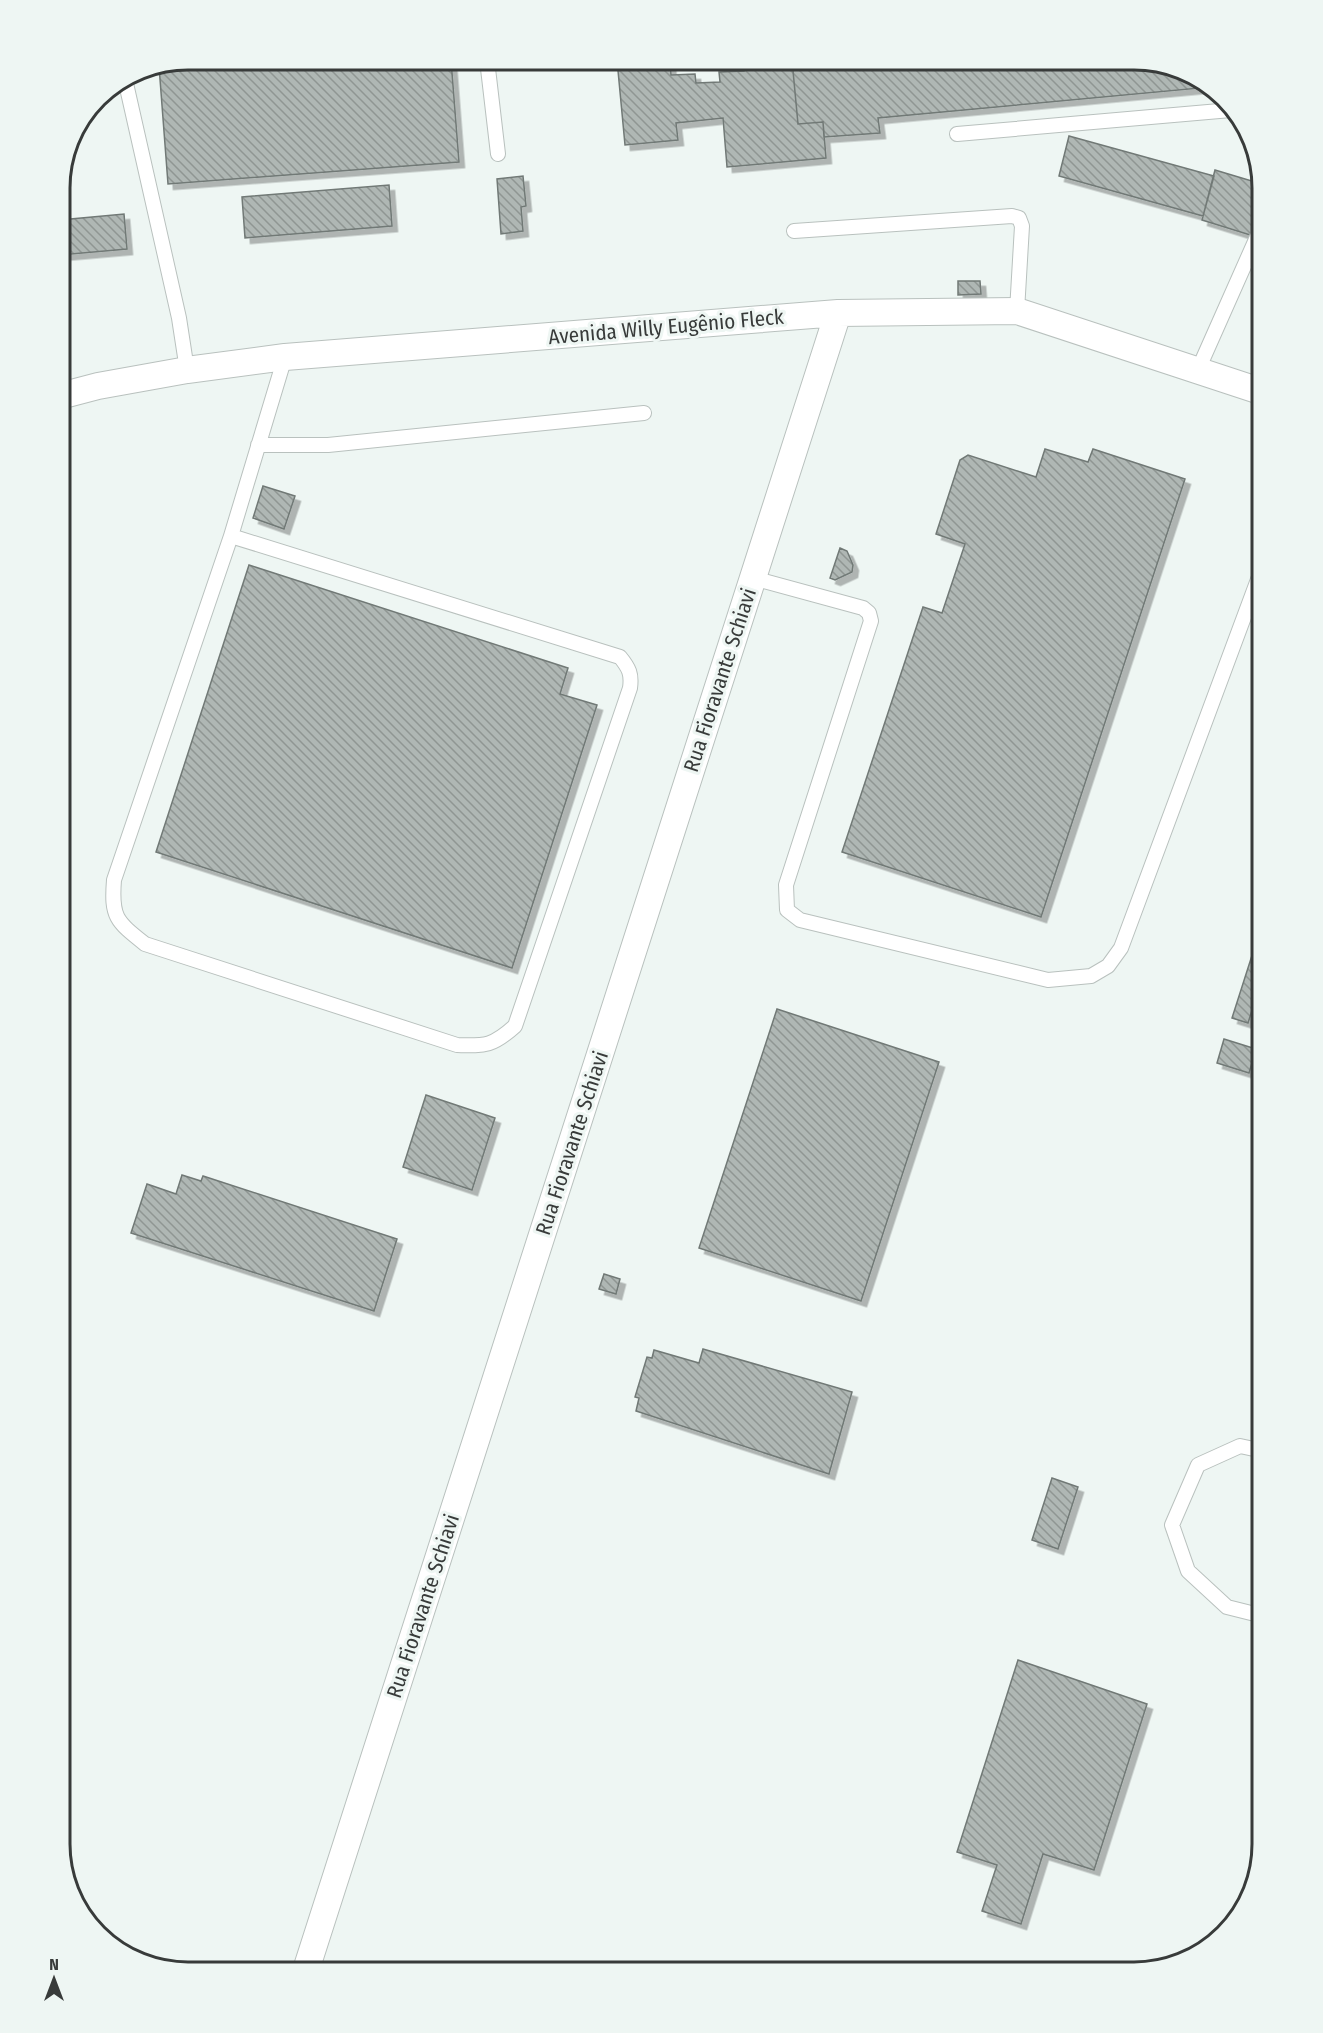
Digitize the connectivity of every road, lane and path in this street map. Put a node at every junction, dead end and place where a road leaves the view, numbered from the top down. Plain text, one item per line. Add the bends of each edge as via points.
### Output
1 (488, 71) edge
2 (127, 88) edge
3 (1224, 112) edge
4 (957, 134) dead end
5 (498, 154) dead end
6 (794, 231) dead end
7 (1252, 248) edge
8 (1017, 311) junction
9 (838, 313) junction
10 (285, 357) junction
11 (187, 370) junction
12 (1198, 370) junction
13 (1252, 388) edge
14 (71, 393) edge
15 (644, 414) dead end
16 (258, 445) junction
17 (231, 536) junction
18 (753, 578) junction
19 (1252, 596) edge
20 (1252, 1449) edge
21 (1252, 1613) edge
22 (309, 1962) edge

1 - 5 lane
2 - 11 lane
3 - 4 lane
6 - 8 lane via 1019,218 1022,226
7 - 12 lane
8 - 9 street, Avenida Willy Eugênio Fleck
8 - 12 street, Avenida Willy Eugênio Fleck
9 - 10 street, Avenida Willy Eugênio Fleck
9 - 18 street, Rua Fioravante Schiavi
10 - 11 street, Avenida Willy Eugênio Fleck
10 - 16 lane
11 - 14 street, Avenida Willy Eugênio Fleck
12 - 13 street, Avenida Willy Eugênio Fleck
15 - 16 lane via 328,445
16 - 17 lane
17 - 17 lane via 620,657 629,667 630,688 515,1026 499,1040 481,1046 457,1045 145,944 116,917 112,901 114,880
18 - 19 lane via 863,608 871,621 786,885 788,910 800,920 1048,980 1091,976 1108,966 1121,948
18 - 22 street, Rua Fioravante Schiavi
20 - 21 lane via 1240,1446 1198,1465 1172,1525 1188,1571 1227,1607

